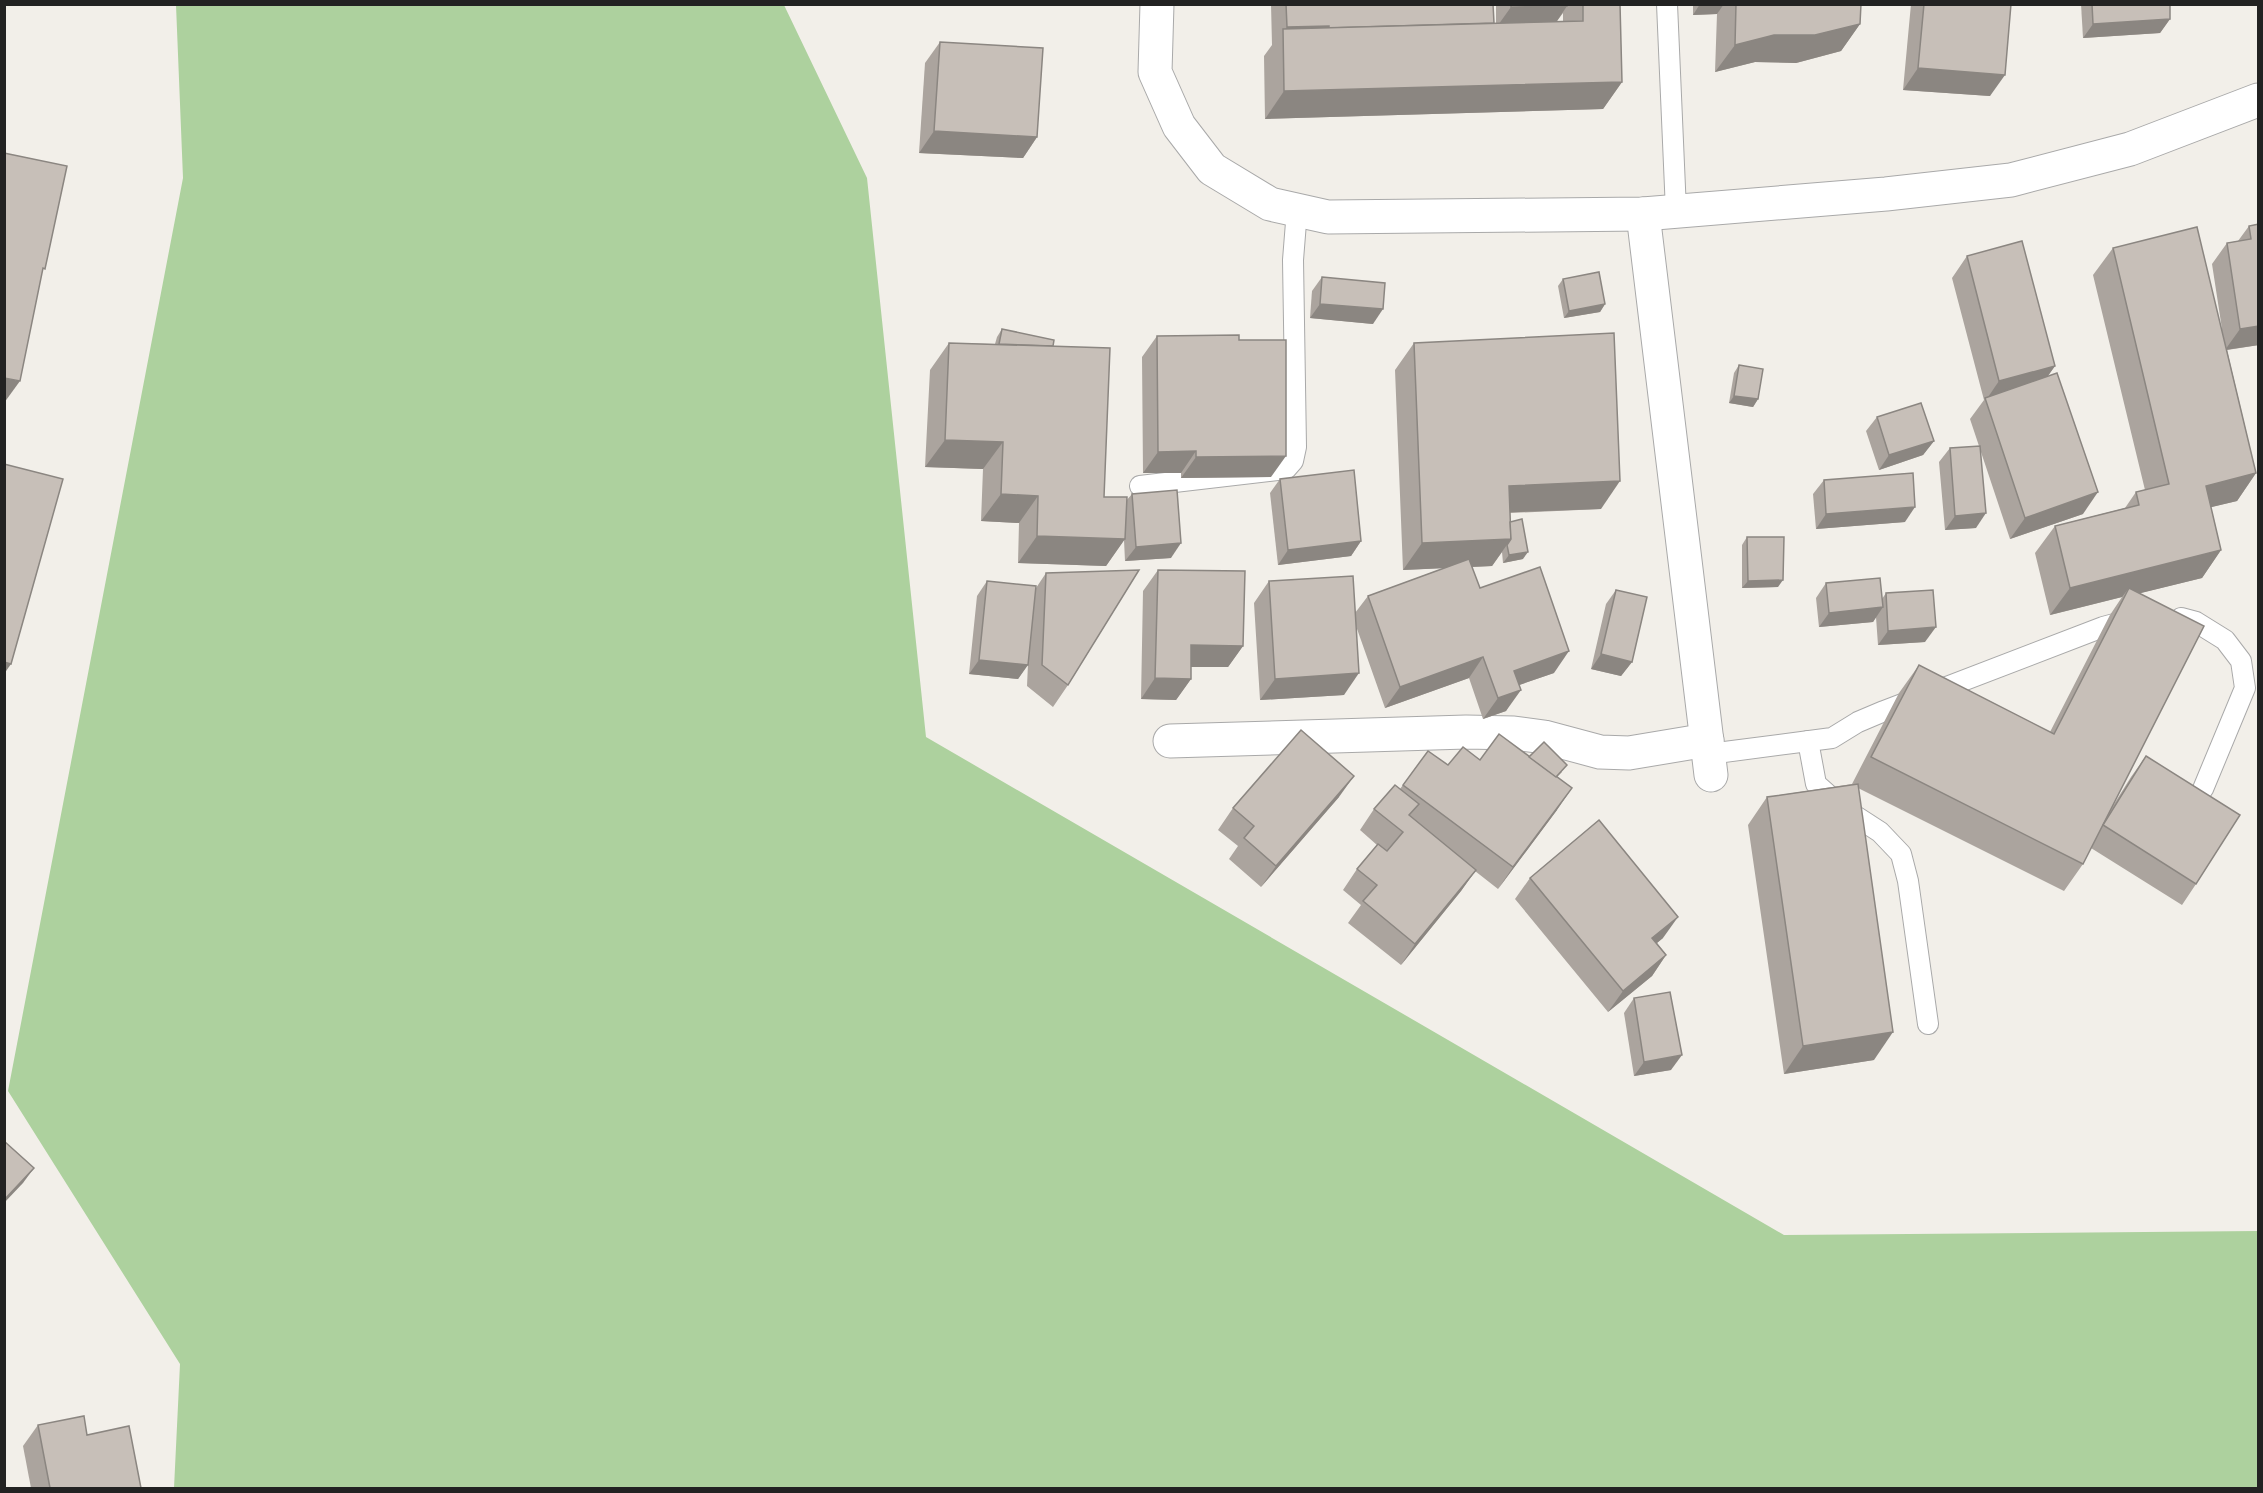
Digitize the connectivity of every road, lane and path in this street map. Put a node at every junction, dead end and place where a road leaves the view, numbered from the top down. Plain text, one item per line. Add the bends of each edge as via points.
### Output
1 (1157, 4) edge
2 (1667, 4) edge
3 (2259, 100) edge
4 (1297, 210) junction
5 (1676, 212) junction
6 (1643, 214) junction
7 (1140, 486) dead end
8 (1170, 741) dead end
9 (1808, 741) junction
10 (1709, 756) junction
11 (2203, 789) edge
12 (1928, 1024) dead end

1 - 4 street via 1155,72 1179,126 1212,169 1270,204
2 - 5 lane
3 - 5 street via 2130,149 2011,180
4 - 6 street via 1328,217
4 - 7 lane via 1293,260 1293,461 1286,469
5 - 6 street
6 - 10 street
8 - 10 street via 1495,732 1544,737 1600,752
9 - 10 lane
9 - 11 lane via 1832,738 1884,711 2103,627 2152,614 2196,622 2225,640 2241,661 2245,688
9 - 12 lane via 1816,784 1880,832 1901,854

